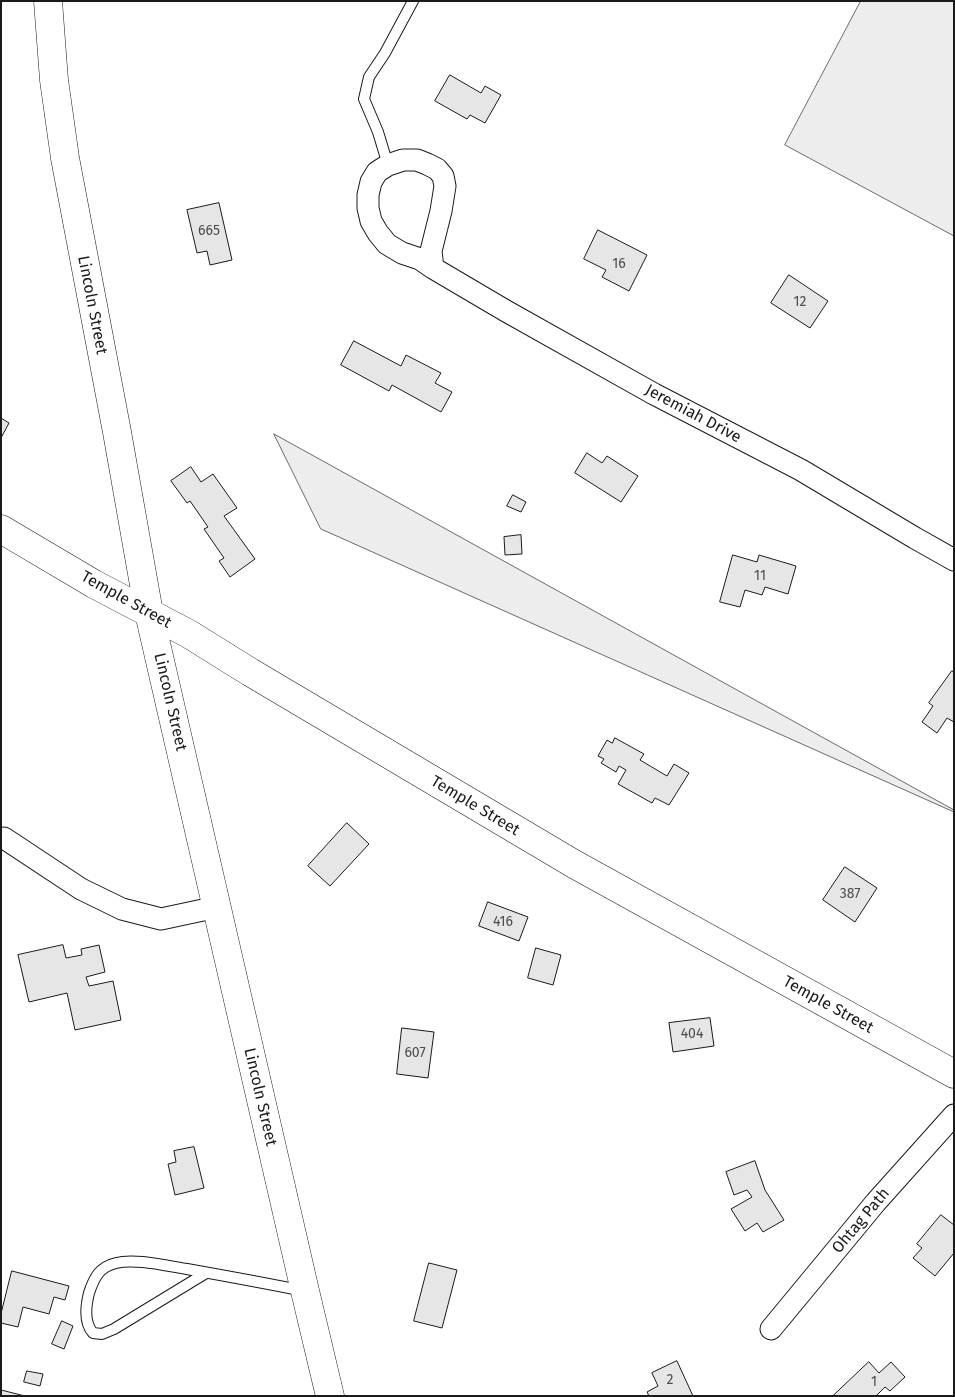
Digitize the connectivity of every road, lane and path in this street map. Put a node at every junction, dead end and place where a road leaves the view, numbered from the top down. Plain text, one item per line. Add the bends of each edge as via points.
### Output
1 (48, 1) edge
2 (414, 1) edge
3 (388, 165) junction
4 (433, 268) junction
5 (1, 529) edge
6 (954, 560) edge
7 (149, 613) junction
8 (4, 838) dead end
9 (217, 907) junction
10 (954, 1074) edge
11 (954, 1114) edge
12 (206, 1273) junction
13 (305, 1291) junction
14 (771, 1329) dead end
15 (330, 1396) edge

1 - 7 main road, Lincoln Street via 54,80 65,158
2 - 3 lane via 369,77 364,99
3 - 4 street, Jeremiah Drive via 377,172 371,182 368,208 371,221 386,244
3 - 4 street via 418,160 437,169 443,176 442,211 431,251
4 - 6 street, Jeremiah Drive via 654,394 801,470
5 - 7 main road, Temple Street
7 - 9 main road, Lincoln Street
7 - 10 main road, Temple Street via 574,864
8 - 9 street via 81,888 122,909 161,919
9 - 13 main road, Lincoln Street
11 - 14 street, Ohtag Path
12 - 12 lane via 131,1261 114,1263 95,1277 87,1301 89,1328 93,1333 102,1334 114,1329
12 - 13 lane
13 - 15 main road, Lincoln Street

